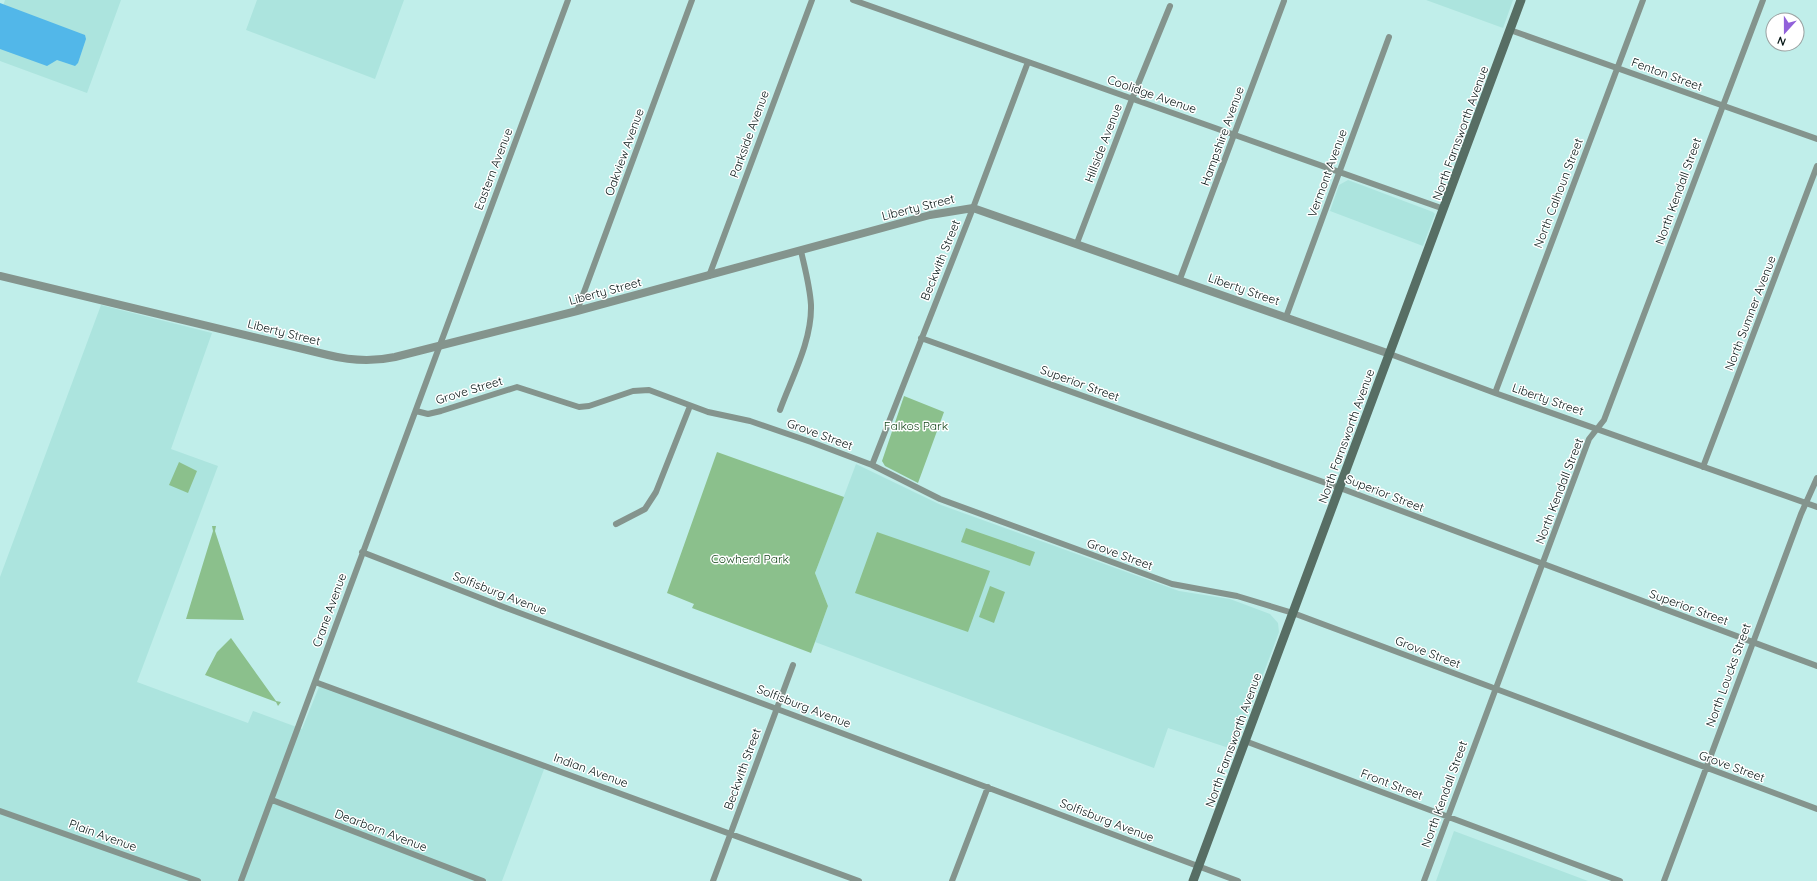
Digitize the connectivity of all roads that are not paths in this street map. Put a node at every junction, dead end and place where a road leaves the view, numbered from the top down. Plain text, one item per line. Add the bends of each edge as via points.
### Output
1 (568, 0) edge
2 (692, 0) edge
3 (812, 0) edge
4 (853, 0) edge
5 (1521, 0) edge
6 (1643, 0) edge
7 (1763, 0) edge
8 (1284, 1) edge
9 (1170, 6) dead end
10 (1510, 30) junction
11 (1389, 37) dead end
12 (1028, 62) junction
13 (1617, 68) junction
14 (1132, 99) junction
15 (1722, 105) junction
16 (1234, 134) junction
17 (1817, 139) edge
18 (1817, 166) edge
19 (1340, 172) junction
20 (973, 208) junction
21 (1444, 209) junction
22 (1077, 243) junction
23 (801, 251) junction
24 (0, 276) edge
25 (709, 276) junction
26 (1180, 280) junction
27 (577, 311) junction
28 (1286, 317) junction
29 (921, 338) junction
30 (438, 346) junction
31 (1390, 354) junction
32 (1495, 393) junction
33 (690, 406) junction
34 (780, 410) dead end
35 (416, 411) junction
36 (1597, 429) junction
37 (872, 465) junction
38 (1703, 467) junction
39 (1817, 478) edge
40 (1340, 488) junction
41 (1806, 503) junction
42 (1817, 507) edge
43 (616, 524) dead end
44 (362, 552) junction
45 (1542, 565) junction
46 (1293, 613) junction
47 (1752, 642) junction
48 (793, 665) dead end
49 (1817, 666) edge
50 (315, 682) junction
51 (1495, 689) junction
52 (777, 708) junction
53 (1246, 741) junction
54 (1706, 768) junction
55 (988, 787) junction
56 (272, 800) junction
57 (1817, 809) edge
58 (0, 811) edge
59 (1448, 817) junction
60 (731, 833) junction
61 (1199, 867) junction
62 (480, 880) edge
63 (198, 881) edge
64 (241, 881) edge
65 (713, 881) edge
66 (859, 881) edge
67 (952, 881) edge
68 (1193, 881) edge
69 (1238, 881) edge
70 (1424, 881) edge
71 (1620, 881) edge
72 (1664, 881) edge

1 - 30 street, Eastern Avenue
2 - 27 street, Oakview Avenue
3 - 25 street, Parkside Avenue
4 - 12 street, Coolidge Avenue
5 - 10 main road, North Farnsworth Avenue
6 - 13 street, North Calhoun Street
7 - 15 street, North Kendall Street
8 - 16 street, Hampshire Avenue
9 - 14 street, Hillside Avenue
10 - 13 street, Fenton Street
10 - 21 main road, North Farnsworth Avenue
11 - 19 street, Vermont Avenue
12 - 14 street, Coolidge Avenue
12 - 20 street, Beckwith Street
13 - 15 street, Fenton Street
13 - 32 street, North Calhoun Street
14 - 16 street, Coolidge Avenue
14 - 22 street, Hillside Avenue
15 - 17 street, Fenton Street
15 - 36 street, North Kendall Street via 1604,420
16 - 19 street, Coolidge Avenue
16 - 26 street, Hampshire Avenue
18 - 38 street, North Sumner Avenue
19 - 21 street, Coolidge Avenue
19 - 28 street, Vermont Avenue
20 - 22 street, Liberty Street
20 - 23 street, Liberty Street via 930,215
20 - 29 street, Beckwith Street
21 - 31 main road, North Farnsworth Avenue
22 - 26 street, Liberty Street
23 - 25 street, Liberty Street
23 - 34 street via 808,283 811,318 804,347
24 - 30 street, Liberty Street via 346,359 383,360
25 - 27 street, Liberty Street
26 - 28 street, Liberty Street
27 - 30 street, Liberty Street
28 - 31 street, Liberty Street
29 - 37 street, Beckwith Street
29 - 40 street, Superior Street
30 - 35 street, Crane Avenue
31 - 32 street, Liberty Street
31 - 40 main road, North Farnsworth Avenue
32 - 36 street, Liberty Street
33 - 35 street, Grove Street via 649,390 633,391 589,406 578,407 517,387 441,411 428,414
33 - 37 street, Grove Street via 750,421
33 - 43 street via 656,492 645,509
35 - 44 street, Crane Avenue
36 - 38 street, Liberty Street
36 - 45 street, North Kendall Street via 1589,439
37 - 46 street, Grove Street via 940,499 1172,584 1237,596
38 - 41 street, Liberty Street
39 - 41 street, North Loucks Street
40 - 45 street, Superior Street
40 - 46 main road, North Farnsworth Avenue
41 - 42 street, Liberty Street
41 - 47 street, North Loucks Street
44 - 50 street, Crane Avenue
44 - 52 street, Solfisburg Avenue
45 - 47 street, Superior Street
45 - 51 street, North Kendall Street
46 - 51 street, Grove Street
46 - 53 main road, North Farnsworth Avenue
47 - 49 street, Superior Street
47 - 54 street, North Loucks Street
48 - 52 street, Beckwith Street
50 - 56 street, Crane Avenue
50 - 60 street, Indian Avenue
51 - 54 street, Grove Street
51 - 59 street, North Kendall Street
52 - 55 street, Solfisburg Avenue
52 - 60 street, Beckwith Street
53 - 59 street, Front Street
53 - 61 main road, North Farnsworth Avenue
54 - 57 street, Grove Street
54 - 72 street, North Loucks Street
55 - 61 street, Solfisburg Avenue
55 - 67 street
56 - 62 street, Dearborn Avenue
56 - 64 street, Crane Avenue
58 - 63 street, Plain Avenue
59 - 70 street, North Kendall Street
59 - 71 street, Front Street
60 - 65 street, Beckwith Street
60 - 66 street, Indian Avenue
61 - 68 main road, North Farnsworth Avenue
61 - 69 street, Solfisburg Avenue

